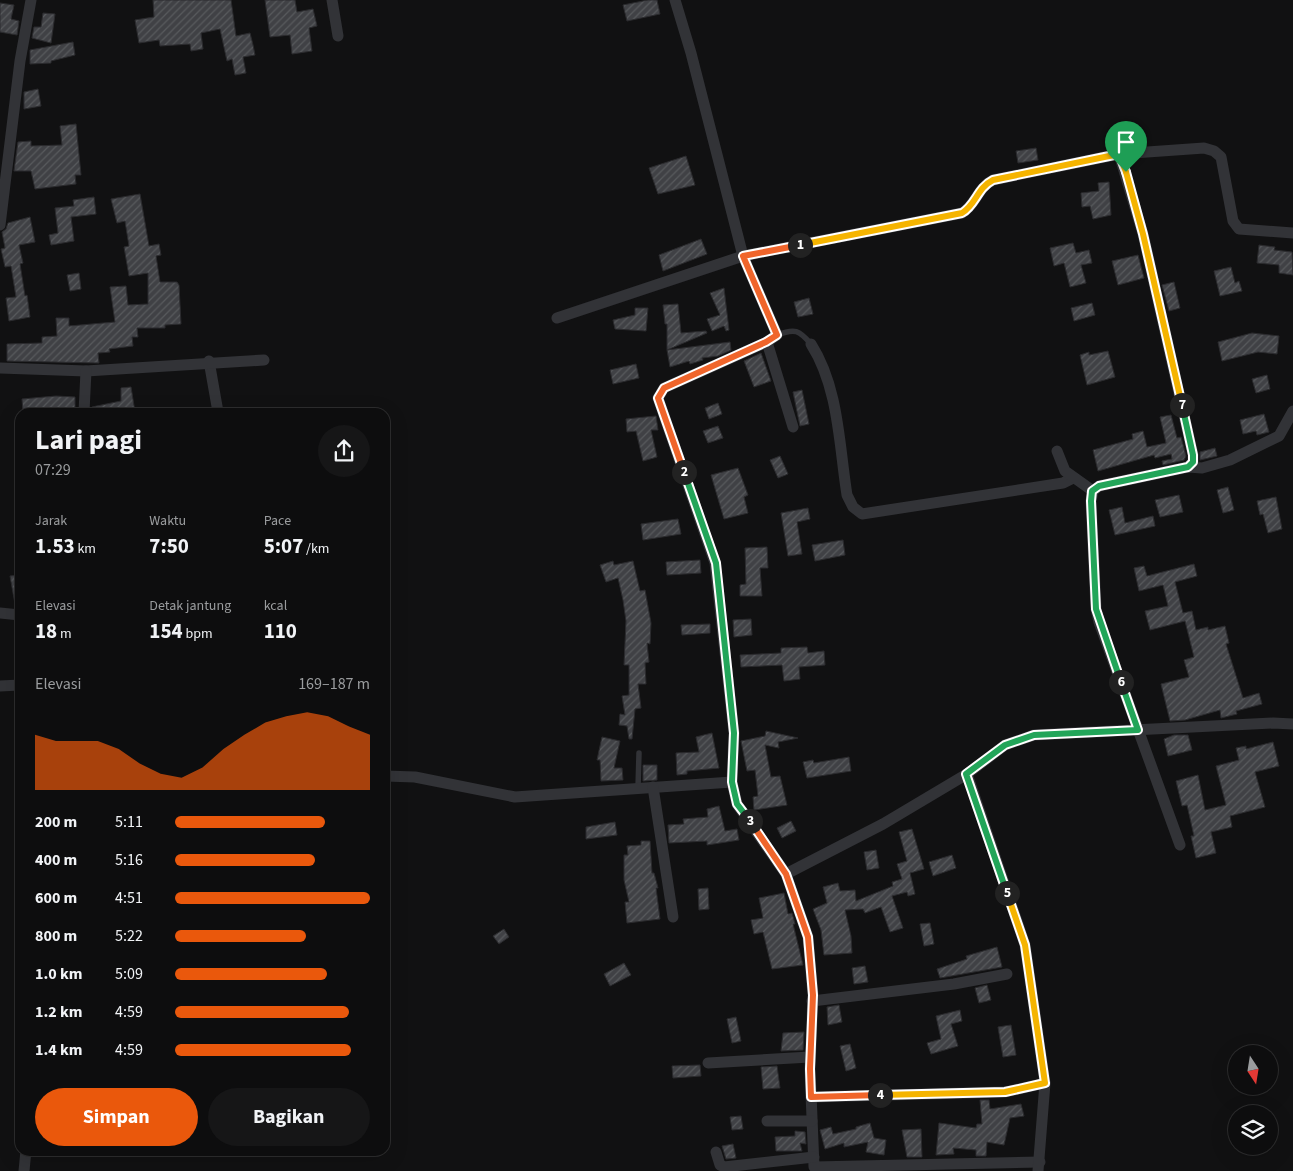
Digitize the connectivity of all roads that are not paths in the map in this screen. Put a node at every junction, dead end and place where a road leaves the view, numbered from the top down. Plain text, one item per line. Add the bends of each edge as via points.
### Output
1 (31, 0) edge
2 (332, 0) edge
3 (675, 0) edge
4 (338, 36) dead end
5 (1119, 154) junction
6 (0, 226) edge
7 (1293, 233) edge
8 (743, 256) junction
9 (557, 318) dead end
10 (777, 335) junction
11 (766, 342) junction
12 (811, 344) joint
13 (264, 360) dead end
14 (209, 361) junction
15 (0, 368) edge
16 (86, 370) junction
17 (84, 408) edge
18 (217, 408) edge
19 (1293, 410) edge
20 (793, 427) dead end
21 (1056, 451) dead end
22 (1188, 467) junction
23 (1073, 478) junction
24 (1092, 491) junction
25 (0, 613) edge
26 (15, 614) edge
27 (15, 685) edge
28 (0, 686) edge
29 (1293, 724) edge
30 (1138, 730) junction
31 (639, 754) dead end
32 (966, 774) junction
33 (390, 776) edge
34 (732, 782) junction
35 (653, 787) junction
36 (638, 788) junction
37 (1180, 845) dead end
38 (786, 874) junction
39 (672, 917) dead end
40 (1007, 974) dead end
41 (812, 1002) junction
42 (810, 1057) junction
43 (708, 1063) dead end
44 (1045, 1083) junction
45 (811, 1097) junction
46 (767, 1121) dead end
47 (812, 1121) junction
48 (716, 1152) dead end
49 (25, 1156) edge
50 (814, 1165) edge
51 (1039, 1166) edge
52 (24, 1171) edge

1 - 6 street via 20,61
2 - 4 street
3 - 8 street
5 - 7 street via 1204,148 1214,151 1221,157 1232,221 1239,229
5 - 8 street via 993,180 983,185 972,206 962,213
5 - 22 street via 1143,234 1193,455 1193,462
8 - 9 street
8 - 10 street
10 - 11 street
10 - 12 lane via 790,330 801,334
11 - 20 street
11 - 34 street via 664,388 658,398 716,563 734,733
12 - 23 street via 821,359 832,392 847,495 862,514 1064,483
13 - 14 street
14 - 16 street
14 - 18 street
15 - 16 street
16 - 17 street
19 - 22 street via 1279,436 1230,460 1202,468
21 - 23 street via 1062,468
22 - 24 street via 1099,486
23 - 24 street
24 - 30 street via 1096,609
25 - 26 street
27 - 28 street
29 - 30 street
30 - 32 street via 1034,735 1005,745
30 - 37 street
31 - 36 lane
32 - 38 street via 883,824
32 - 44 street via 1025,945
33 - 36 street via 415,776 515,797
34 - 35 street
34 - 38 street via 737,804
35 - 36 street
35 - 39 street
38 - 41 street via 808,937
40 - 41 street
41 - 42 street
42 - 43 street
42 - 45 street
44 - 45 street via 1005,1092
44 - 51 street
45 - 47 street
46 - 47 street
47 - 50 street
48 - 50 street via 720,1166 724,1167
49 - 52 street
50 - 51 street

